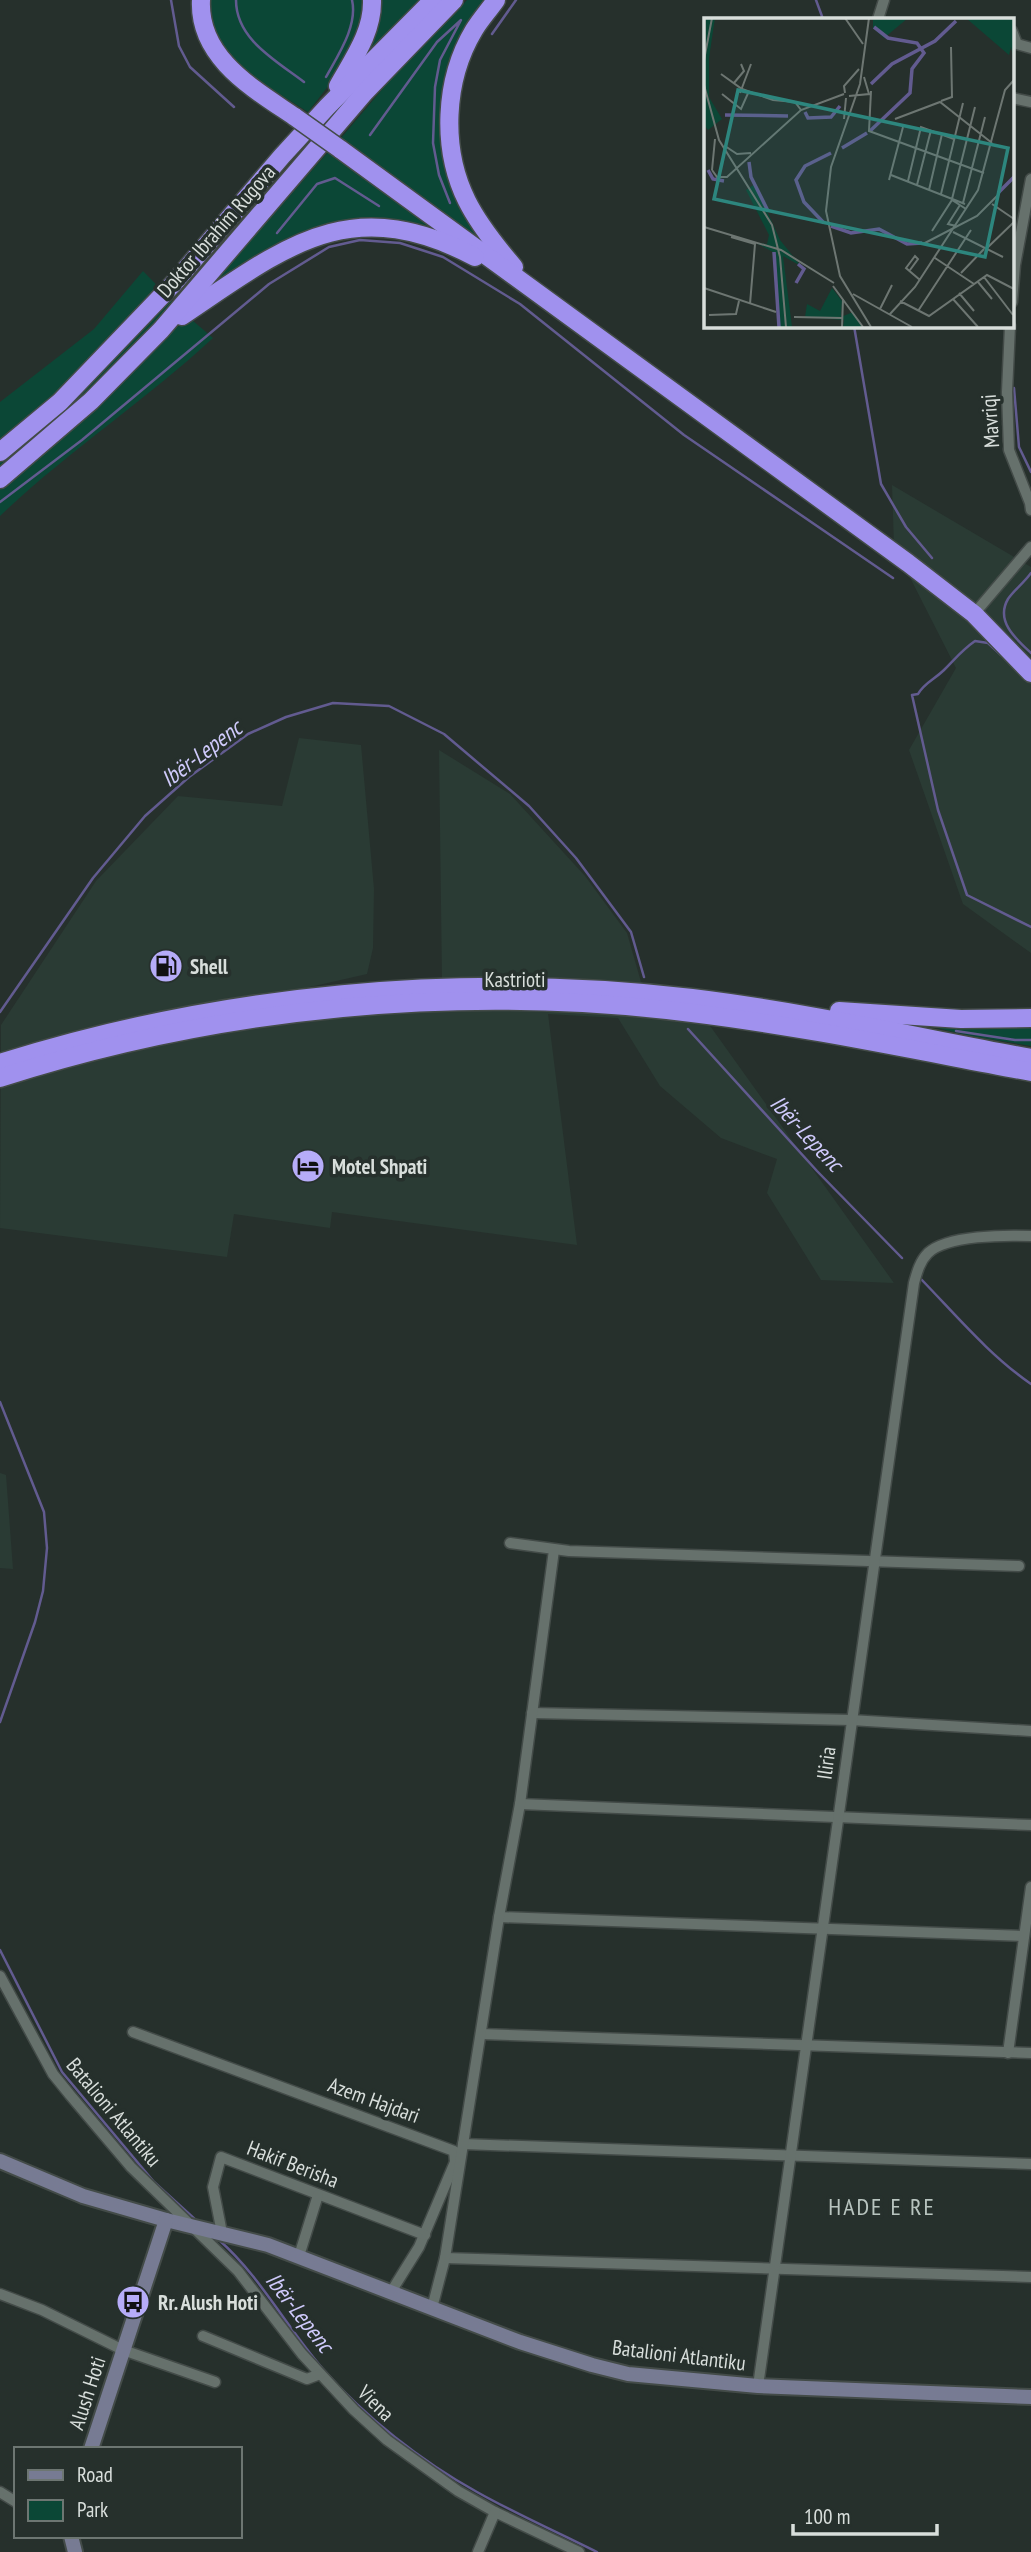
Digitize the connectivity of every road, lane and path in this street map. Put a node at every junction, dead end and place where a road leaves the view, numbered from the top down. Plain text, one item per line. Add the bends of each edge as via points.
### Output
1 (201, 0) edge
2 (372, 0) edge
3 (433, 0) edge
4 (454, 0) edge
5 (496, 0) edge
6 (884, 0) edge
7 (878, 18) edge
8 (1014, 36) edge
9 (1031, 48) edge
10 (327, 107) junction
11 (1031, 179) edge
12 (1014, 277) edge
13 (529, 286) junction
14 (1010, 327) edge
15 (161, 330) junction
16 (0, 452) edge
17 (0, 479) edge
18 (1031, 510) edge
19 (1031, 547) edge
20 (974, 614) junction
21 (1031, 673) edge
22 (746, 1005) junction
23 (1031, 1018) edge
24 (1031, 1058) edge
25 (0, 1063) edge
26 (1031, 1072) edge
27 (0, 1078) edge
28 (1031, 1236) edge
29 (510, 1543) dead end
30 (554, 1550) junction
31 (874, 1561) junction
32 (1019, 1566) dead end
33 (532, 1713) junction
34 (851, 1720) junction
35 (1031, 1731) edge
36 (520, 1804) junction
37 (838, 1816) junction
38 (1031, 1825) edge
39 (1031, 1887) edge
40 (499, 1917) junction
41 (822, 1927) junction
42 (1024, 1936) junction
43 (0, 1976) edge
44 (133, 2032) dead end
45 (481, 2034) junction
46 (804, 2045) junction
47 (1008, 2053) junction
48 (1031, 2053) edge
49 (463, 2144) junction
50 (790, 2157) junction
51 (0, 2161) edge
52 (1031, 2164) edge
53 (318, 2195) junction
54 (166, 2220) junction
55 (195, 2226) junction
56 (222, 2233) junction
57 (425, 2235) junction
58 (299, 2256) junction
59 (444, 2258) junction
60 (775, 2268) junction
61 (1031, 2277) edge
62 (391, 2292) junction
63 (0, 2294) edge
64 (432, 2308) junction
65 (203, 2336) dead end
66 (123, 2350) junction
67 (320, 2374) junction
68 (215, 2382) dead end
69 (758, 2386) junction
70 (1031, 2397) edge
71 (92, 2447) edge
72 (495, 2512) junction
73 (478, 2552) edge
74 (579, 2552) edge

1 - 13 highway, bridge via 204,25 217,55 249,85
2 - 10 highway via 361,47
3 - 10 highway, Doktor Ibrahim Rugova
4 - 15 highway, Doktor Ibrahim Rugova via 365,92
5 - 13 highway via 474,30 453,83 450,141 466,200
6 - 7 street
8 - 9 street via 1017,44
10 - 16 highway, Doktor Ibrahim Rugova via 174,284 60,402
11 - 12 street
13 - 15 highway via 421,233 372,227 344,230 315,236 271,257
13 - 20 highway
14 - 18 street, Mavriqi via 1009,450
15 - 17 highway, Doktor Ibrahim Rugova via 91,401
19 - 20 street
20 - 21 highway
22 - 23 highway via 907,1017
22 - 24 highway, Kastrioti
22 - 25 highway, Kastrioti via 576,989 404,989 209,1012
26 - 27 highway, Kastrioti via 718,1016 519,1001 403,1004 290,1014 113,1046
28 - 31 street, Iliria via 972,1238 929,1251 922,1261 911,1298
29 - 30 street
30 - 31 street
30 - 33 street
31 - 32 street
31 - 34 street, Iliria
33 - 34 street
33 - 36 street
34 - 35 street
34 - 37 street, Iliria
36 - 37 street
36 - 40 street
37 - 38 street
37 - 41 street, Iliria
39 - 42 street
40 - 41 street
40 - 45 street
41 - 42 street
41 - 46 street, Iliria
42 - 47 street
43 - 55 street, Batalioni Atlantiku via 53,2074 131,2167
44 - 57 street, Azem Hajdari via 452,2149 455,2162
45 - 46 street
45 - 49 street
46 - 47 street
46 - 50 street, Iliria
47 - 48 street
49 - 50 street
49 - 59 street
50 - 52 street
50 - 60 street, Iliria
51 - 54 street, Batalioni Atlantiku via 83,2196
53 - 56 street, Hakif Berisha via 221,2157 213,2187
53 - 57 street, Hakif Berisha
53 - 58 street
54 - 55 street, Batalioni Atlantiku
54 - 66 street, Alush Hoti
55 - 56 street, Batalioni Atlantiku
55 - 67 street, Viena via 238,2271
56 - 58 street, Batalioni Atlantiku
57 - 62 street, Azem Hajdari
58 - 62 street, Batalioni Atlantiku
59 - 60 street
59 - 64 street
60 - 61 street
60 - 69 street, Iliria
62 - 64 street, Batalioni Atlantiku
63 - 66 street
64 - 69 street, Batalioni Atlantiku via 544,2350 628,2374
65 - 67 street via 307,2379
66 - 68 street, Alush Hoti
66 - 71 street, Alush Hoti
67 - 72 street, Viena via 395,2446
69 - 70 street, Batalioni Atlantiku
72 - 73 street
72 - 74 street, Viena

